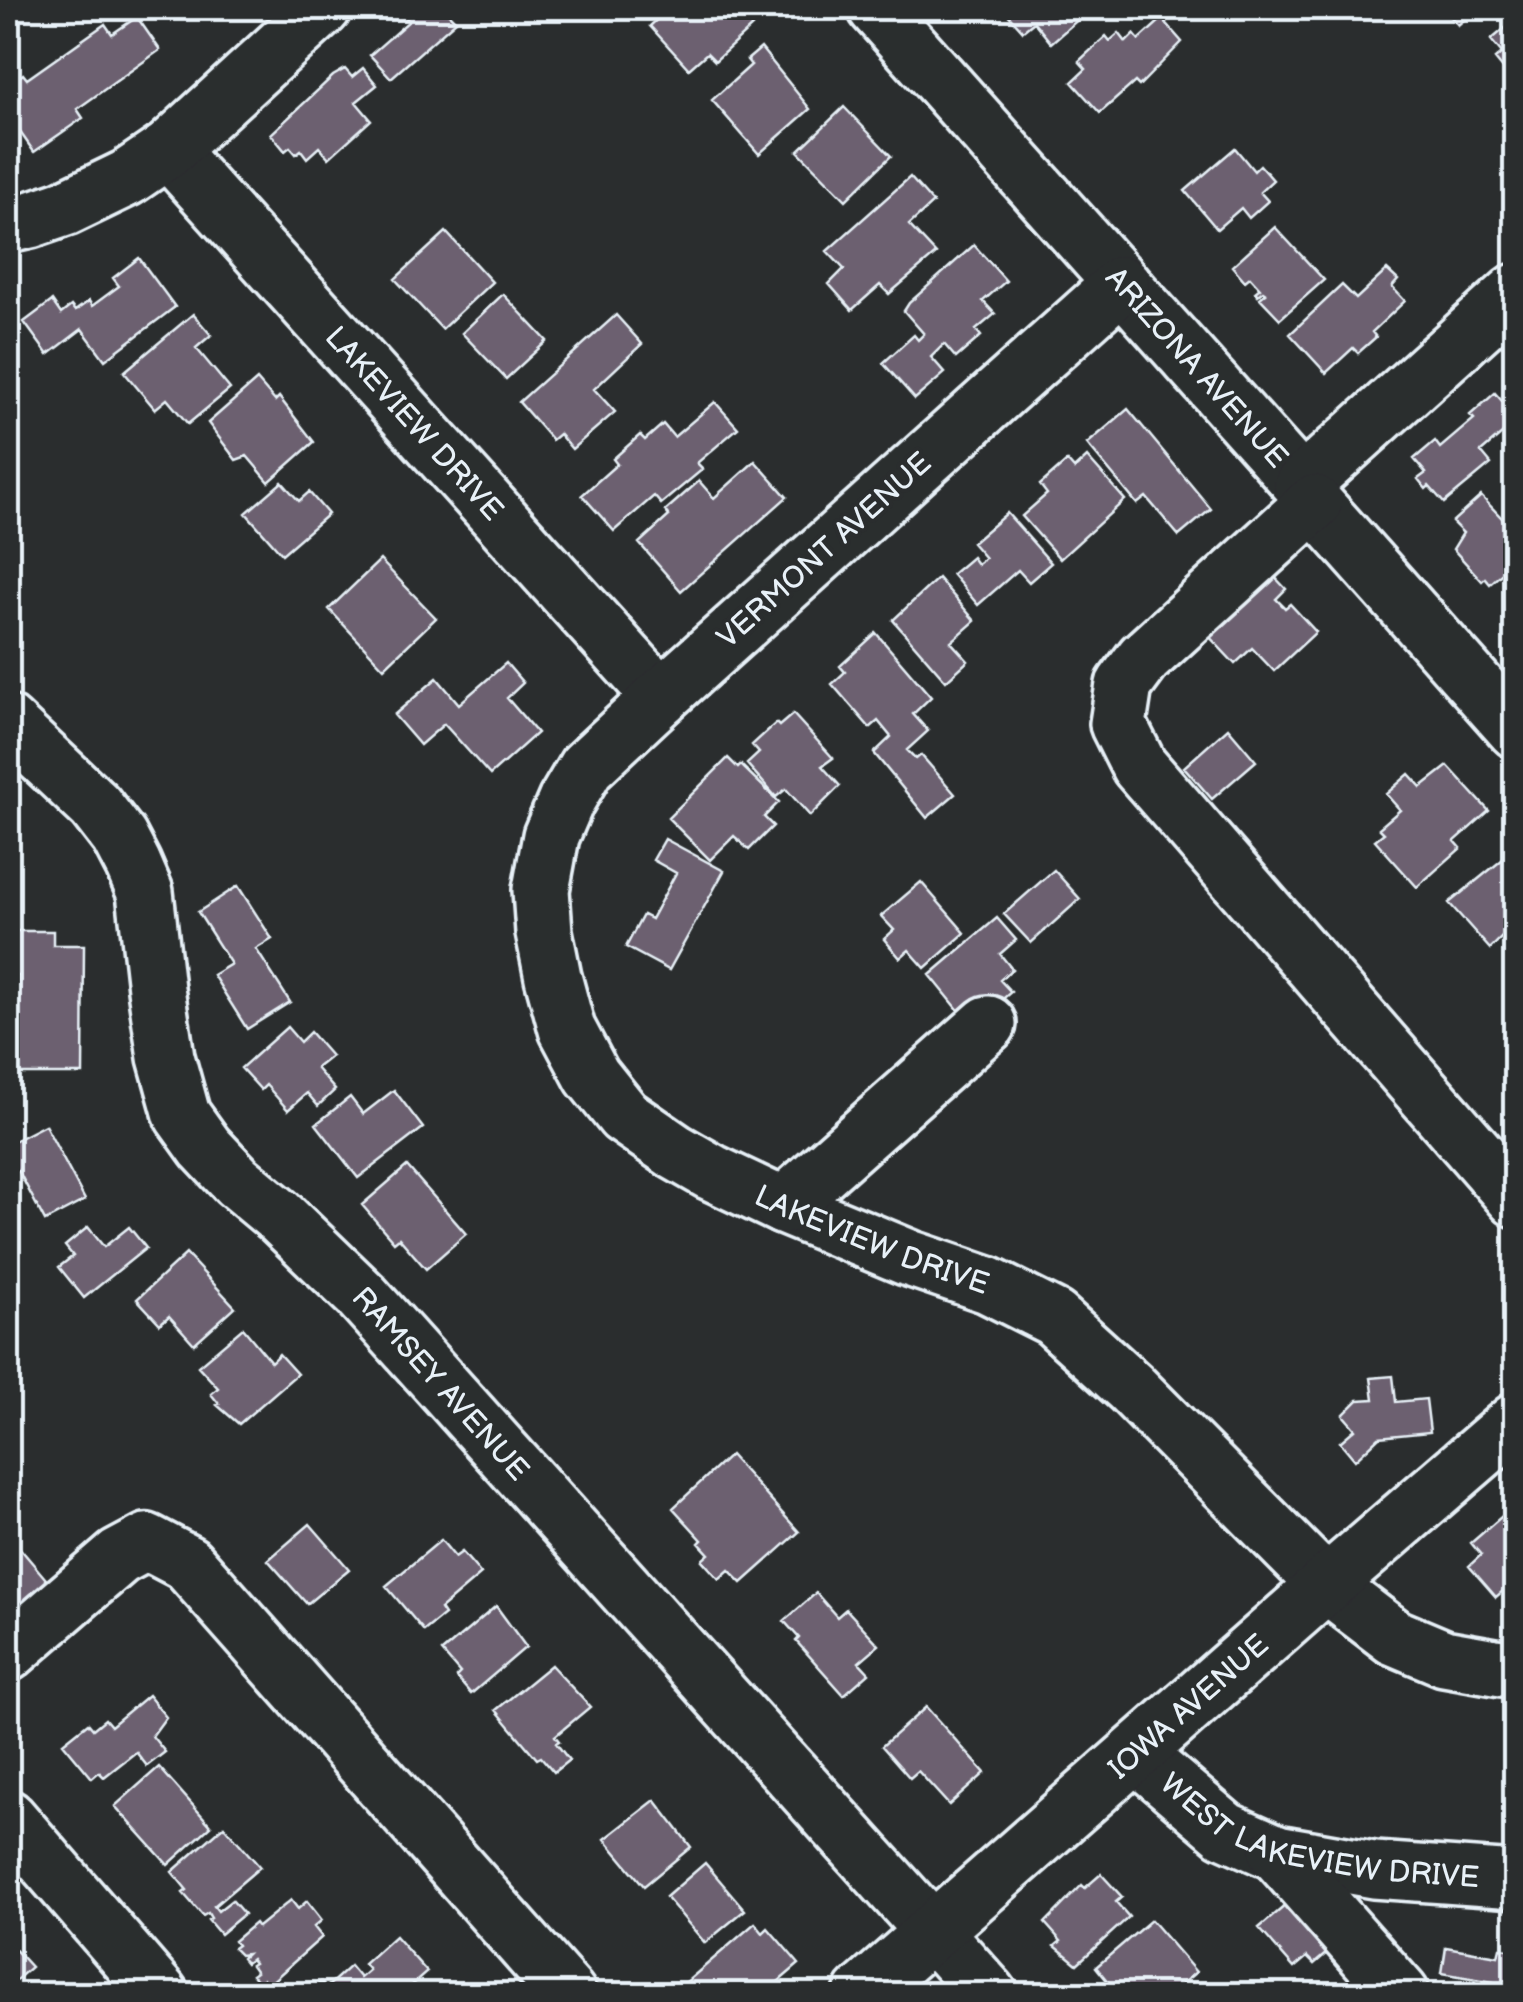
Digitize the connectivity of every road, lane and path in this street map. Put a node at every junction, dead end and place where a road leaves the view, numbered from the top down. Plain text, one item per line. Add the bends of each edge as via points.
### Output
1 (876, 8) edge
2 (290, 18) edge
3 (168, 150) junction
4 (8, 225) edge
5 (1121, 284) junction
6 (1516, 292) edge
7 (1308, 494) junction
8 (661, 697) junction
9 (8, 724) edge
10 (1516, 730) edge
11 (550, 836) joint
12 (988, 1024) dead end
13 (1516, 1198) edge
14 (783, 1206) junction
15 (1516, 1421) edge
16 (1326, 1585) junction
17 (8, 1652) edge
18 (1516, 1666) edge
19 (1136, 1754) junction
20 (8, 1818) edge
21 (1276, 1853) junction
22 (1516, 1880) edge
23 (933, 1931) junction
24 (160, 1994) edge
25 (568, 1994) edge
26 (862, 1994) edge
27 (989, 1994) edge
28 (1400, 1994) edge

1 - 5 street, ARIZONA AVENUE
2 - 3 street
3 - 4 street via 65,208
3 - 8 street, LAKEVIEW DRIVE
5 - 7 street, ARIZONA AVENUE
5 - 8 street, VERMONT AVENUE
6 - 7 street
7 - 10 street, ARIZONA AVENUE
7 - 13 street via 1144,658 1124,685 1118,724 1139,766
8 - 11 street, VERMONT AVENUE via 586,767
9 - 23 street, RAMSEY AVENUE via 95,806 133,864 145,892 166,1057 182,1116 205,1147 361,1295
11 - 14 street, LAKEVIEW DRIVE via 541,890 544,932 567,1029 592,1076 624,1116 676,1152
12 - 14 street
14 - 16 street, LAKEVIEW DRIVE via 988,1285 1054,1318
15 - 16 street, IOWA AVENUE
16 - 18 street, LAKEVIEW DRIVE via 1394,1637 1444,1658
16 - 19 street, IOWA AVENUE
17 - 25 street via 119,1557 147,1542 188,1564
19 - 21 street, WEST LAKEVIEW DRIVE via 1225,1830
19 - 23 street, IOWA AVENUE
20 - 24 street
21 - 22 street, WEST LAKEVIEW DRIVE via 1374,1870
21 - 28 street
23 - 26 street, IOWA AVENUE
23 - 27 street, RAMSEY AVENUE

